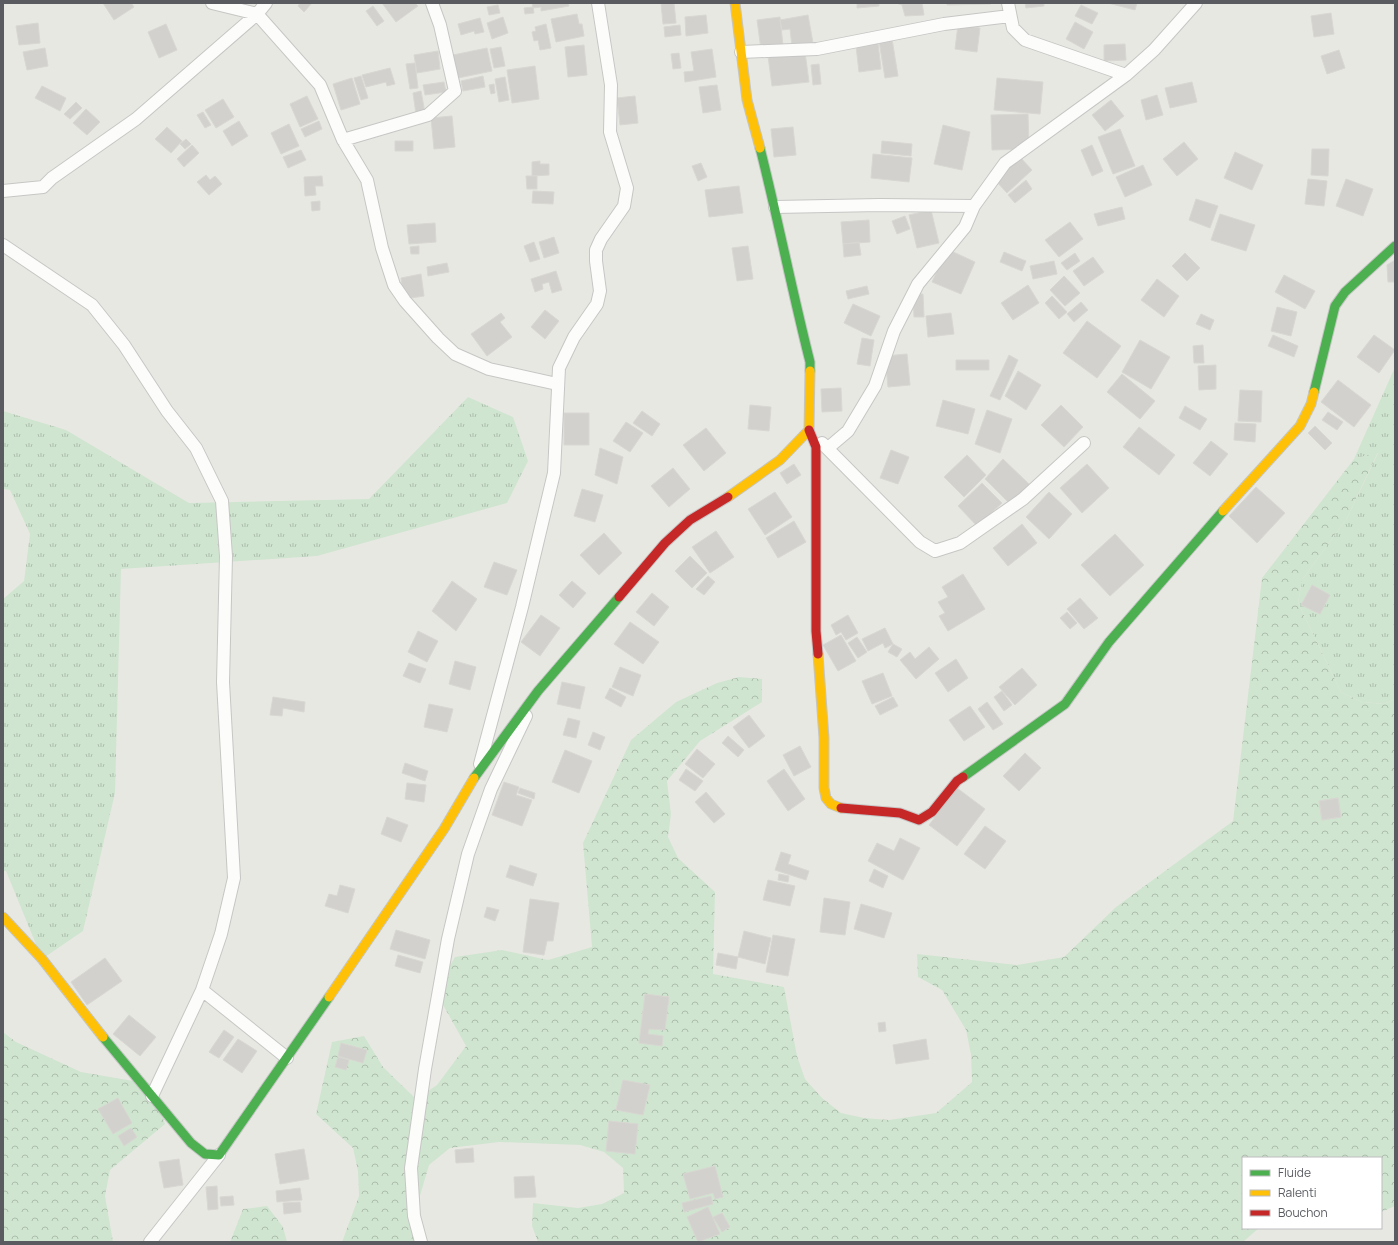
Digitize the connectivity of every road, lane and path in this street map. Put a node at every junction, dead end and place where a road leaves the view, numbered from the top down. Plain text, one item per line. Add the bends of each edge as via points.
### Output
1 (212, 3) edge
2 (266, 3) edge
3 (432, 3) edge
4 (598, 3) edge
5 (735, 3) edge
6 (1008, 3) edge
7 (1196, 3) edge
8 (257, 14) junction
9 (1010, 16) junction
10 (741, 52) junction
11 (1126, 75) junction
12 (343, 140) junction
13 (3, 191) edge
14 (974, 206) junction
15 (775, 207) junction
16 (3, 245) edge
17 (1395, 246) edge
18 (558, 384) junction
19 (809, 430) junction
20 (1084, 443) dead end
21 (828, 448) junction
22 (538, 691) junction
23 (478, 771) junction
24 (3, 917) edge
25 (202, 990) junction
26 (287, 1058) junction
27 (152, 1096) junction
28 (219, 1155) junction
29 (150, 1242) edge
30 (421, 1242) edge

1 - 8 street
2 - 8 street
3 - 12 street via 440,25 454,91 428,115
4 - 18 street via 611,85 610,132 627,188 624,206 596,250 600,291 597,304 574,337 560,368
5 - 10 main road
6 - 9 street
7 - 11 street via 1154,50
8 - 12 street via 320,85
8 - 13 street via 136,119 43,187
9 - 10 street via 944,24 817,49
9 - 11 street via 1013,28 1025,40
10 - 15 main road via 747,100
11 - 14 street via 1005,163
12 - 18 street via 367,180 382,248 394,285 404,301 455,354 490,369
14 - 15 street
14 - 21 street via 965,227 918,284 894,332 875,386 860,414 848,431
15 - 19 main road via 810,362
16 - 25 street via 92,305 124,345 167,411 196,448 222,501 226,556 223,682 234,878 221,934
17 - 19 main road via 1346,292 1335,306 1311,404 1300,426 1108,642 1065,704 957,781 932,812 919,820 900,813 839,808 826,798 816,631 816,447
18 - 23 street via 554,473 522,607
19 - 21 street
19 - 22 main road via 780,460 739,490 690,520 665,543
20 - 21 street via 1023,500 960,544 935,551 920,542
22 - 23 main road
22 - 30 street via 491,789 468,854 448,939 411,1168 414,1216
23 - 26 main road via 444,829
24 - 27 main road via 42,959
25 - 26 street
25 - 27 street
26 - 28 main road
27 - 28 main road via 191,1144 205,1154
28 - 29 street

